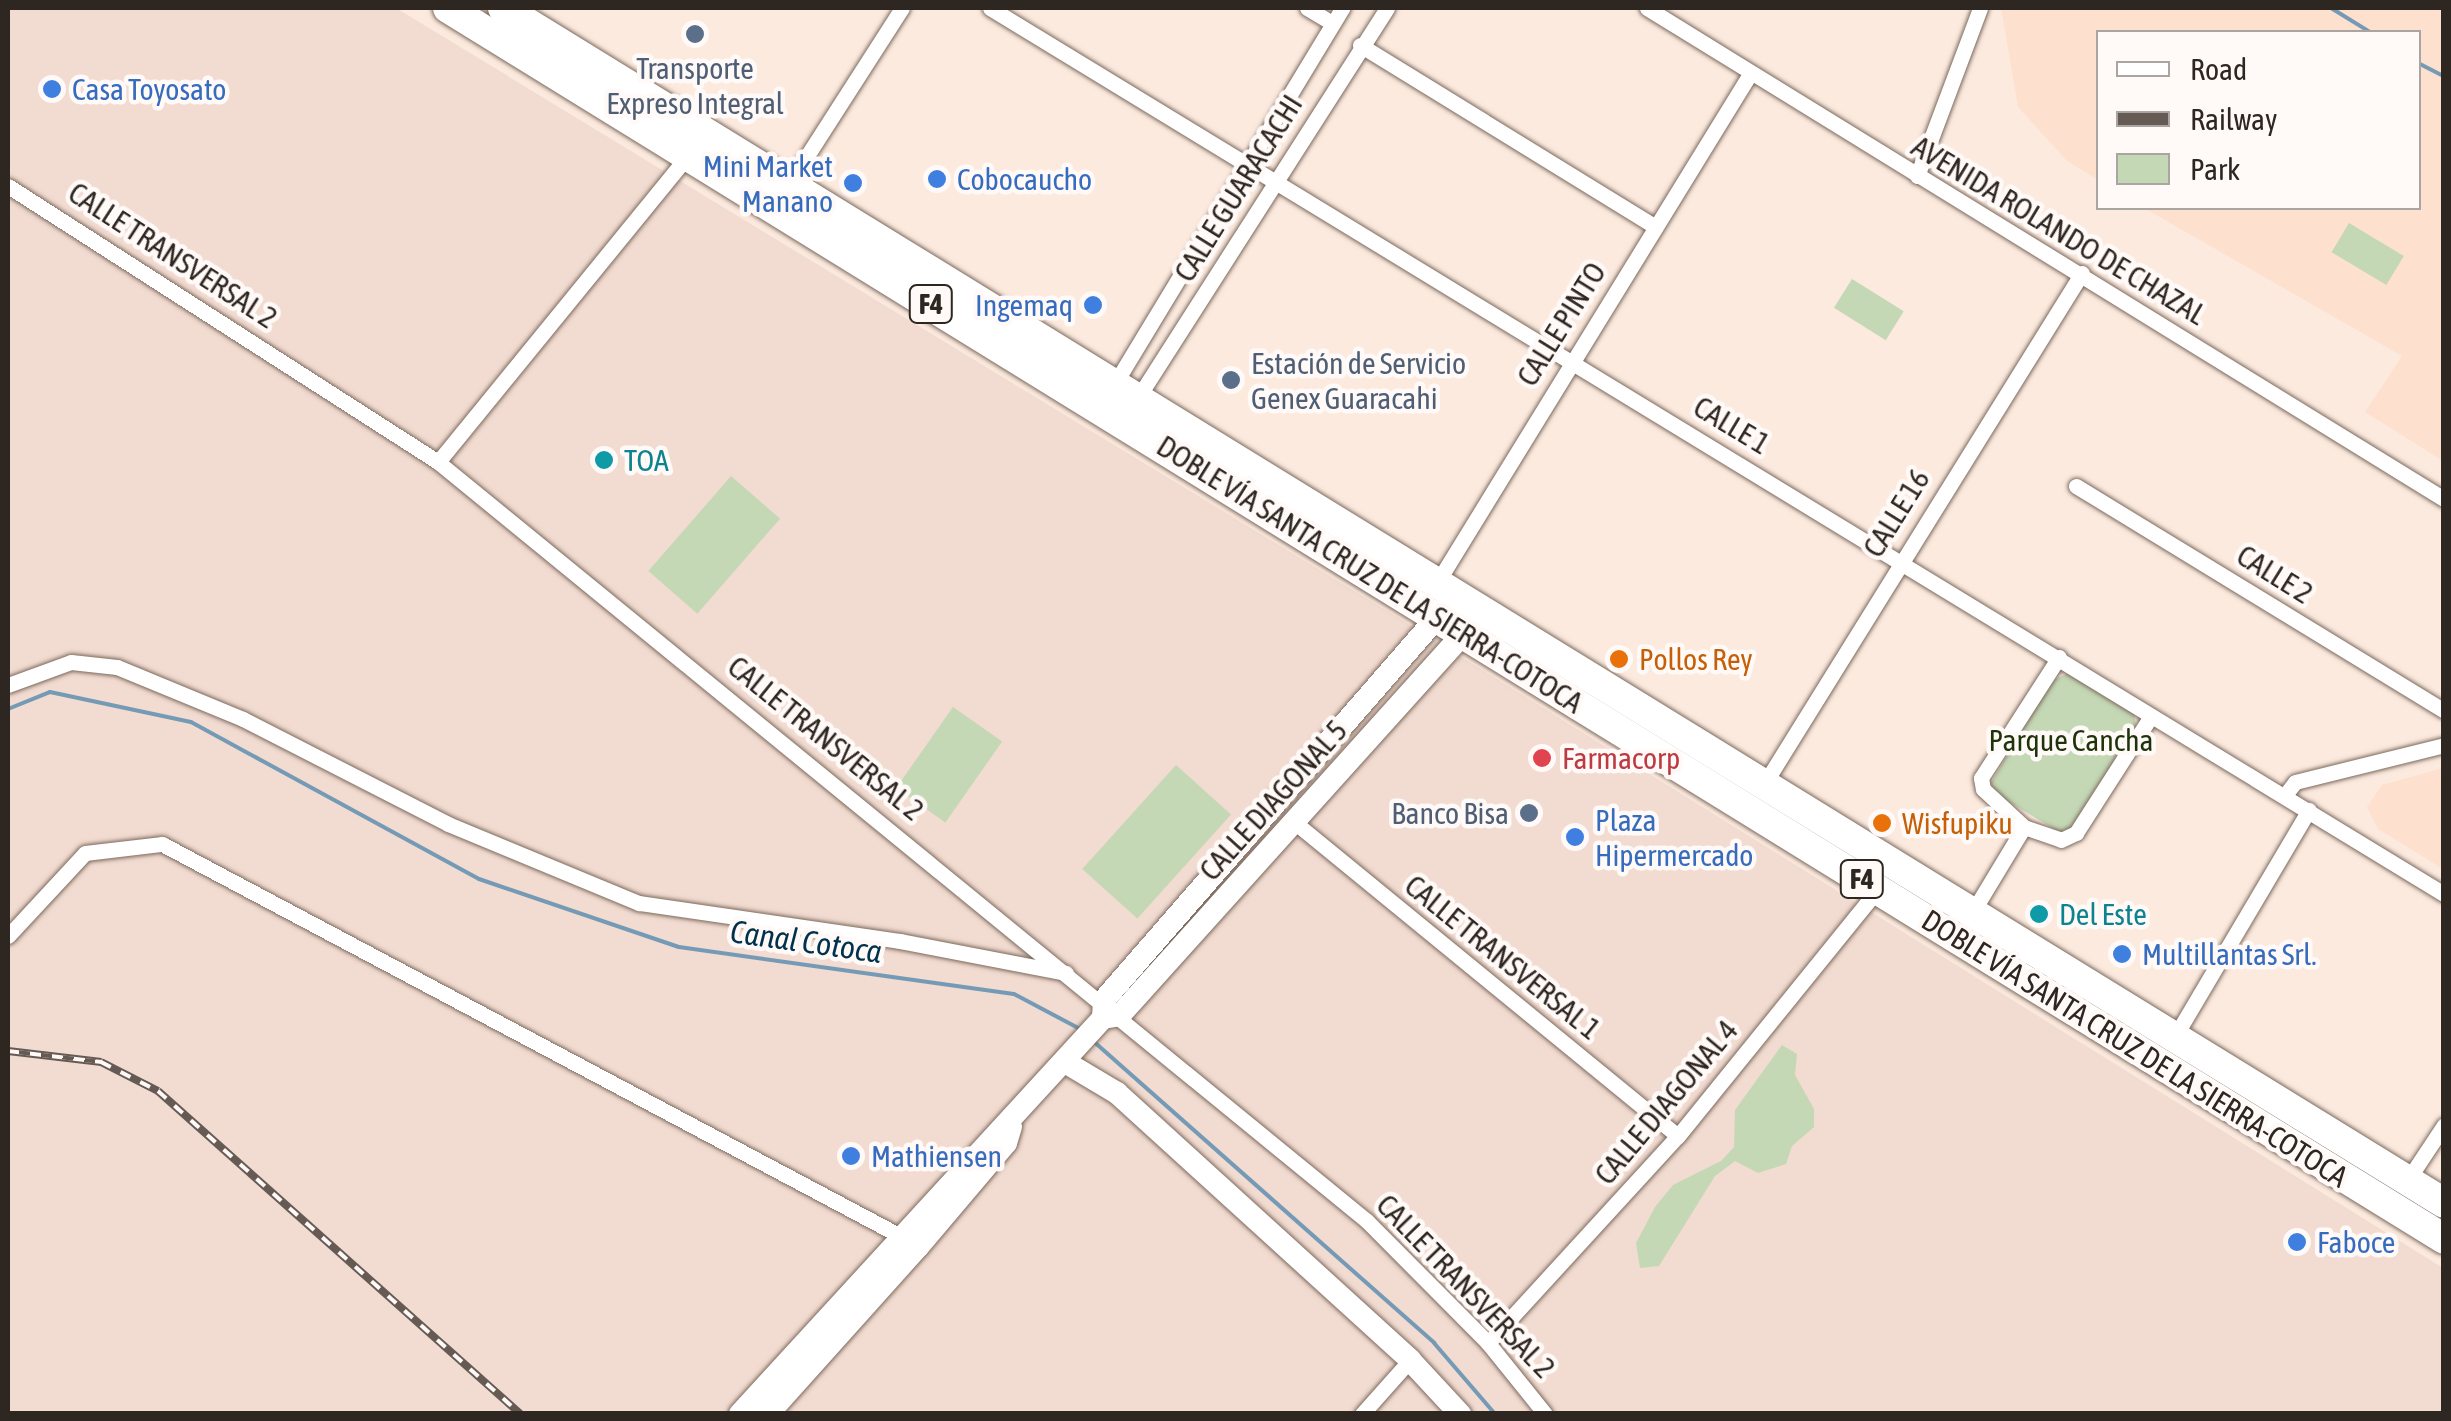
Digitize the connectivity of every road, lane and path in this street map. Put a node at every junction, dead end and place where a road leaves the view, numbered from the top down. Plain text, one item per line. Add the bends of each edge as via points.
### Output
1 (448, 8) edge
2 (503, 8) edge
3 (902, 8) edge
4 (990, 8) edge
5 (1307, 8) edge
6 (1342, 8) edge
7 (1387, 8) edge
8 (1647, 8) edge
9 (1980, 8) edge
10 (1332, 23) junction
11 (1360, 45) junction
12 (1750, 74) junction
13 (688, 155) junction
14 (1250, 162) junction
15 (1917, 176) junction
16 (1277, 178) junction
17 (788, 184) junction
18 (8, 186) edge
19 (1656, 226) junction
20 (2082, 273) junction
21 (1570, 359) junction
22 (1125, 392) junction
23 (438, 462) junction
24 (2076, 486) dead end
25 (2444, 499) edge
26 (1899, 559) junction
27 (1449, 607) junction
28 (2059, 657) junction
29 (8, 685) edge
30 (2444, 711) edge
31 (2151, 716) junction
32 (2444, 745) edge
33 (1764, 786) junction
34 (2285, 795) junction
35 (2309, 810) junction
36 (1293, 822) junction
37 (2024, 827) junction
38 (1878, 889) junction
39 (2444, 894) edge
40 (1964, 926) junction
41 (8, 936) edge
42 (1070, 974) junction
43 (1107, 1014) junction
44 (2174, 1038) junction
45 (1072, 1054) junction
46 (2444, 1125) edge
47 (1678, 1136) junction
48 (2407, 1181) junction
49 (2444, 1204) edge
50 (2444, 1238) edge
51 (909, 1241) junction
52 (1488, 1343) junction
53 (811, 1352) junction
54 (1410, 1360) junction
55 (740, 1414) edge
56 (768, 1414) edge
57 (1362, 1414) edge
58 (1460, 1414) edge
59 (1545, 1414) edge

1 - 13 highway, DOBLE VÍA SANTA CRUZ DE LA SIERRA-COTOCA / F4
2 - 17 highway, DOBLE VÍA SANTA CRUZ DE LA SIERRA-COTOCA / F4
3 - 17 street
4 - 14 street, CALLE 1
5 - 10 street
6 - 10 street, CALLE GUARACACHI
7 - 11 street, CALLE GUARACACHI
8 - 12 street, AVENIDA ROLANDO DE CHAZAL
9 - 15 street
10 - 14 street, CALLE GUARACACHI
11 - 16 street, CALLE GUARACACHI
11 - 19 street
12 - 15 street, AVENIDA ROLANDO DE CHAZAL
12 - 19 street, CALLE PINTO
13 - 23 street
13 - 27 highway, DOBLE VÍA SANTA CRUZ DE LA SIERRA-COTOCA / F4
14 - 16 street, CALLE 1
14 - 22 street, CALLE GUARACACHI
15 - 20 street, AVENIDA ROLANDO DE CHAZAL
16 - 21 street, CALLE 1
16 - 22 street, CALLE GUARACACHI
17 - 22 highway, DOBLE VÍA SANTA CRUZ DE LA SIERRA-COTOCA / F4
18 - 23 street, CALLE TRANSVERSAL 2
19 - 21 street, CALLE PINTO
20 - 25 street, AVENIDA ROLANDO DE CHAZAL
20 - 26 street, CALLE 16
21 - 26 street, CALLE 1
21 - 27 street, CALLE PINTO
22 - 27 highway, DOBLE VÍA SANTA CRUZ DE LA SIERRA-COTOCA / F4
23 - 42 street, CALLE TRANSVERSAL 2
24 - 30 street, CALLE 2
26 - 28 street, CALLE 1
26 - 33 street, CALLE 16
27 - 33 highway, DOBLE VÍA SANTA CRUZ DE LA SIERRA-COTOCA / F4
27 - 36 street, CALLE DIAGONAL 5
27 - 38 highway, DOBLE VÍA SANTA CRUZ DE LA SIERRA-COTOCA / F4
27 - 43 street, CALLE DIAGONAL 5
28 - 31 street, CALLE 1
28 - 37 street via 1980,778 1983,789
29 - 42 street via 71,662 117,667 243,719 484,841 638,904 900,941
31 - 34 street, CALLE 1
31 - 37 street via 2076,833 2061,840
32 - 34 street via 2295,782
33 - 40 highway, DOBLE VÍA SANTA CRUZ DE LA SIERRA-COTOCA / F4
34 - 35 street, CALLE 1
35 - 39 street, CALLE 1
35 - 44 street
36 - 43 street, CALLE DIAGONAL 5
36 - 47 street, CALLE TRANSVERSAL 1
37 - 40 street
38 - 40 highway, DOBLE VÍA SANTA CRUZ DE LA SIERRA-COTOCA / F4
38 - 47 street, CALLE DIAGONAL 4
40 - 44 highway, DOBLE VÍA SANTA CRUZ DE LA SIERRA-COTOCA / F4
40 - 50 highway, DOBLE VÍA SANTA CRUZ DE LA SIERRA-COTOCA / F4
41 - 51 street via 86,853 162,844
42 - 43 street, CALLE TRANSVERSAL 2
43 - 45 street, CALLE DIAGONAL 5
43 - 52 street, CALLE TRANSVERSAL 2 via 1367,1221
44 - 48 highway, DOBLE VÍA SANTA CRUZ DE LA SIERRA-COTOCA / F4
45 - 51 street, CALLE DIAGONAL 5 via 1012,1124 992,1135
45 - 54 street
46 - 48 street
47 - 52 street, CALLE DIAGONAL 4
48 - 49 highway, DOBLE VÍA SANTA CRUZ DE LA SIERRA-COTOCA / F4
51 - 53 street, CALLE DIAGONAL 5
52 - 59 street, CALLE TRANSVERSAL 2
53 - 55 street, CALLE DIAGONAL 5
53 - 56 street, CALLE DIAGONAL 5
54 - 57 street
54 - 58 street

